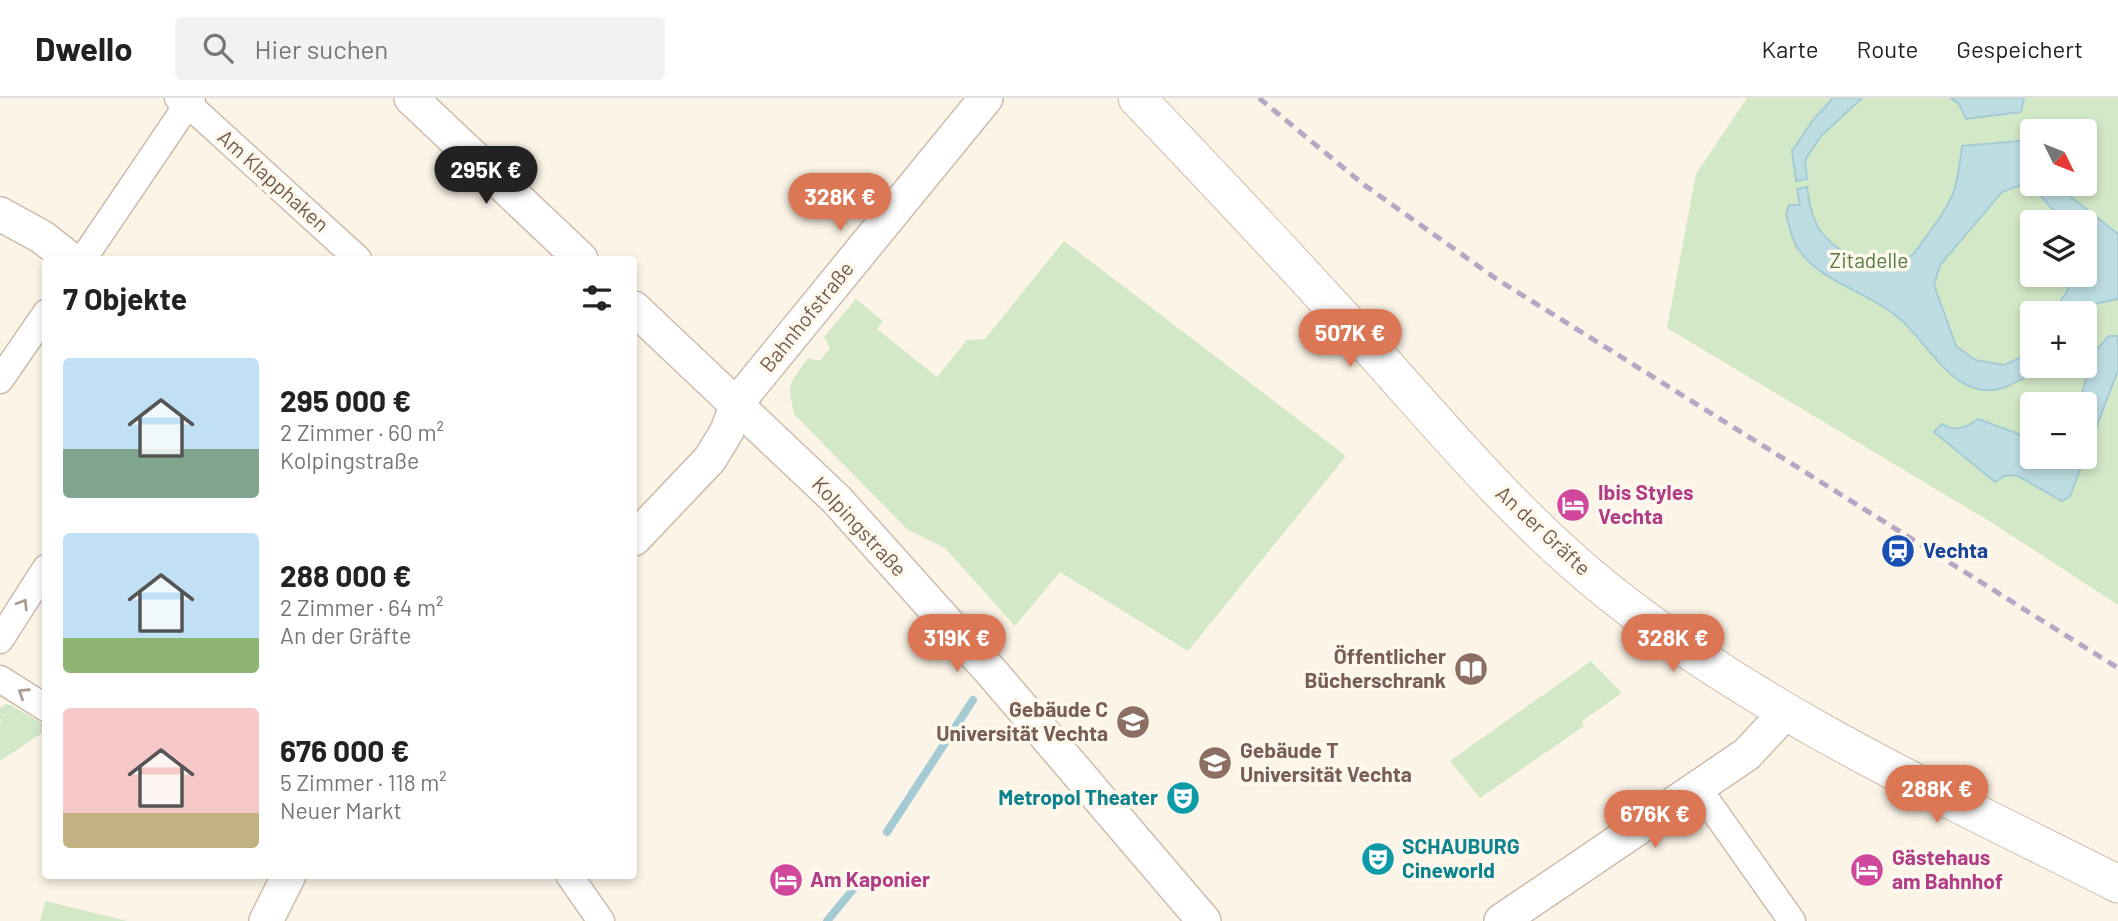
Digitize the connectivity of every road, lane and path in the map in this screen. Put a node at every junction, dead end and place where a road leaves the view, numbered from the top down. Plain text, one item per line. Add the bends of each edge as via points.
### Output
1 (411, 98) edge
2 (986, 98) edge
3 (1137, 98) edge
4 (186, 100) edge
5 (0, 214) edge
6 (66, 256) edge
7 (85, 256) edge
8 (355, 256) edge
9 (578, 256) edge
10 (637, 311) edge
11 (42, 319) edge
12 (0, 380) edge
13 (737, 403) junction
14 (637, 536) edge
15 (42, 574) edge
16 (0, 640) edge
17 (0, 679) edge
18 (42, 705) edge
19 (1785, 713) junction
20 (1698, 788) junction
21 (287, 879) edge
22 (572, 879) edge
23 (2118, 884) edge
24 (266, 921) edge
25 (601, 921) edge
26 (1204, 921) edge
27 (1501, 921) edge
28 (1792, 921) edge

1 - 9 street
2 - 13 street, Bahnhofstraße
3 - 19 main road, An der Gräfte via 1482,474 1558,549 1674,640
4 - 7 street, Am Klapphaken
4 - 8 street, Am Klapphaken
5 - 6 street
10 - 13 street, Kolpingstraße
11 - 12 street
13 - 14 street, Bahnhofstraße via 710,458
13 - 26 street, Kolpingstraße via 837,500
16 -> 15 street
18 -> 17 street
19 - 20 street via 1746,754
19 - 23 main road, An der Gräfte
20 - 27 street
20 - 28 street
21 - 24 street
22 - 25 street

